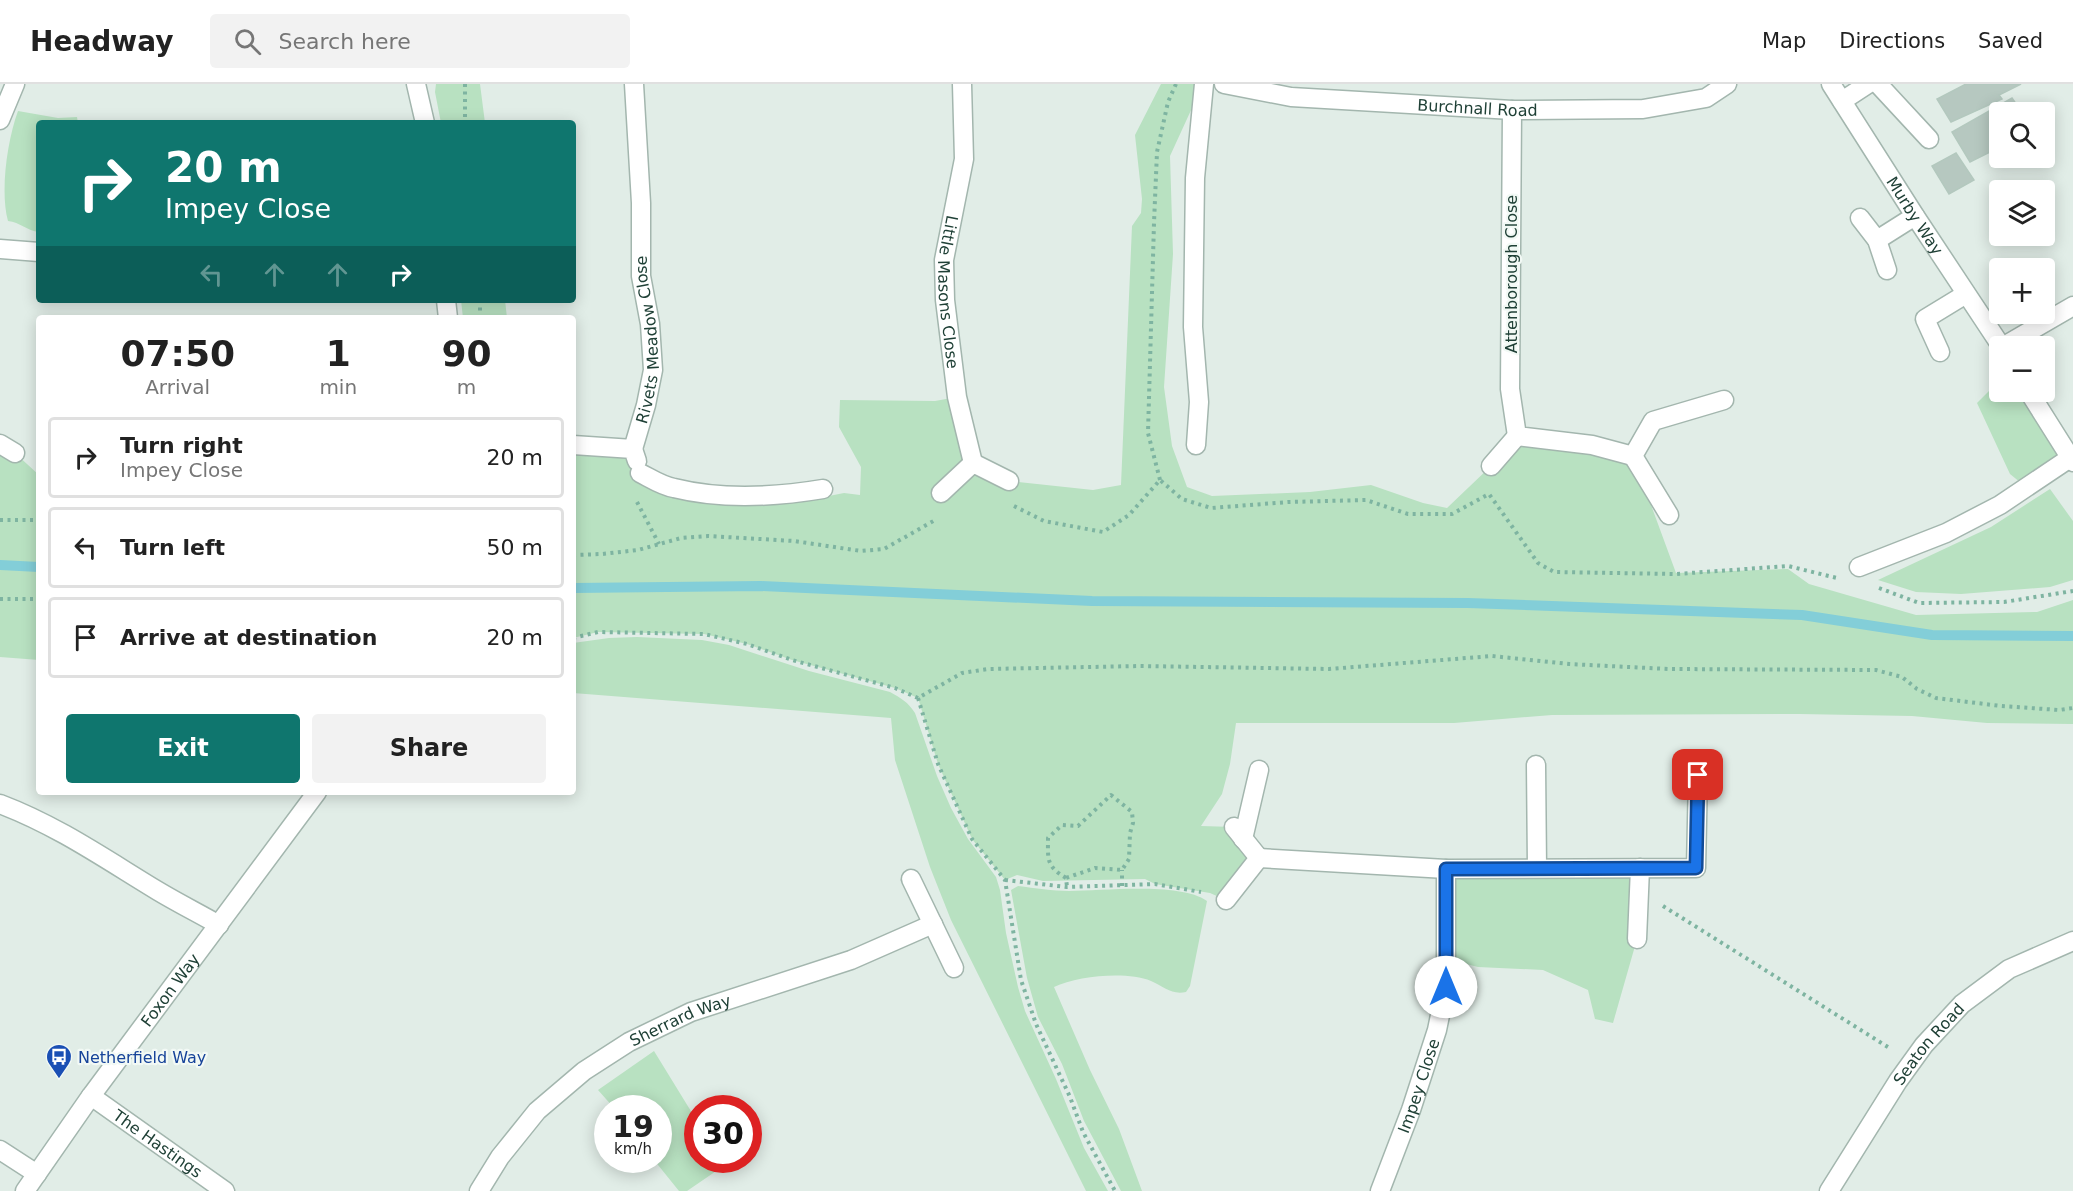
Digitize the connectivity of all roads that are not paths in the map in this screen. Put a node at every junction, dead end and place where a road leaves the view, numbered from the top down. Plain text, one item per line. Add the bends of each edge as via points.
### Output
1 (15, 84) edge
2 (416, 84) edge
3 (634, 84) edge
4 (962, 84) edge
5 (1204, 84) edge
6 (1224, 84) edge
7 (1727, 84) edge
8 (1831, 84) edge
9 (1868, 84) edge
10 (1878, 84) edge
11 (1842, 100) junction
12 (1512, 110) junction
13 (0, 120) edge
14 (423, 120) edge
15 (1929, 139) dead end
16 (1915, 216) junction
17 (1860, 218) dead end
18 (1877, 240) junction
19 (0, 249) edge
20 (36, 252) edge
21 (1887, 270) dead end
22 (1966, 294) junction
23 (2073, 306) edge
24 (1995, 336) edge
25 (2020, 336) edge
26 (1940, 352) dead end
27 (1724, 400) dead end
28 (2035, 402) edge
29 (1517, 436) junction
30 (580, 446) edge
31 (1196, 446) dead end
32 (633, 449) junction
33 (1633, 456) junction
34 (2072, 460) edge
35 (973, 463) junction
36 (1491, 466) dead end
37 (1009, 481) road end
38 (823, 489) dead end
39 (940, 494) dead end
40 (1669, 515) dead end
41 (1859, 567) dead end
42 (1536, 765) dead end
43 (1259, 770) dead end
44 (1698, 775) dead end
45 (315, 795) edge
46 (0, 804) edge
47 (1259, 858) junction
48 (1537, 868) junction
49 (1640, 868) junction
50 (1446, 869) junction
51 (911, 879) dead end
52 (1226, 900) road end
53 (933, 924) junction
54 (219, 925) junction
55 (1637, 939) dead end
56 (2073, 941) edge
57 (954, 968) dead end
58 (91, 1096) junction
59 (0, 1150) edge
60 (37, 1174) junction
61 (26, 1191) edge
62 (225, 1191) edge
63 (478, 1191) edge
64 (1380, 1191) edge
65 (1829, 1191) edge

1 - 13 street
2 - 14 street
3 - 32 street, Rivets Meadow Close via 641,276 653,370
4 - 35 street, Little Masons Close via 964,159 944,260 945,300 957,397
5 - 31 street via 1195,178 1192,327 1199,402
6 - 12 street, Burchnall Road via 1291,97
7 - 12 street, Burchnall Road via 1706,98 1643,109
8 - 11 street, Murby Way
9 - 11 street
10 - 15 street
11 - 16 street, Murby Way
12 - 29 street, Attenborough Close via 1510,389
16 - 18 street
16 - 22 street, Murby Way
17 - 18 street
18 - 21 street
19 - 20 street
22 - 24 street, Murby Way
22 - 26 street via 1925,319
23 - 25 street
27 - 33 street via 1653,421
28 - 34 street
29 - 33 street via 1592,445
29 - 36 street
30 - 32 street
32 - 38 street via 643,479 671,488 736,495 789,495
33 - 40 street
34 - 41 street via 1946,533
35 - 37 street
35 - 39 street
42 - 48 street
43 - 47 street via 1239,833
44 - 49 street via 1696,868
45 - 54 street, Foxon Way
46 - 54 street via 70,835
47 - 50 street
47 - 52 street
48 - 49 street
48 - 50 street
49 - 55 street
50 - 64 street, Impey Close via 1446,987 1437,1030
51 - 53 street
53 - 57 street
53 - 63 street, Sherrard Way via 850,960 691,1012 629,1042 584,1071 537,1111
54 - 58 street, Foxon Way
56 - 65 street, Seaton Road via 2009,969 1962,1004 1924,1045
58 - 60 street, Foxon Way
58 - 62 street, The Hastings
59 - 60 street
60 - 61 street, Foxon Way

